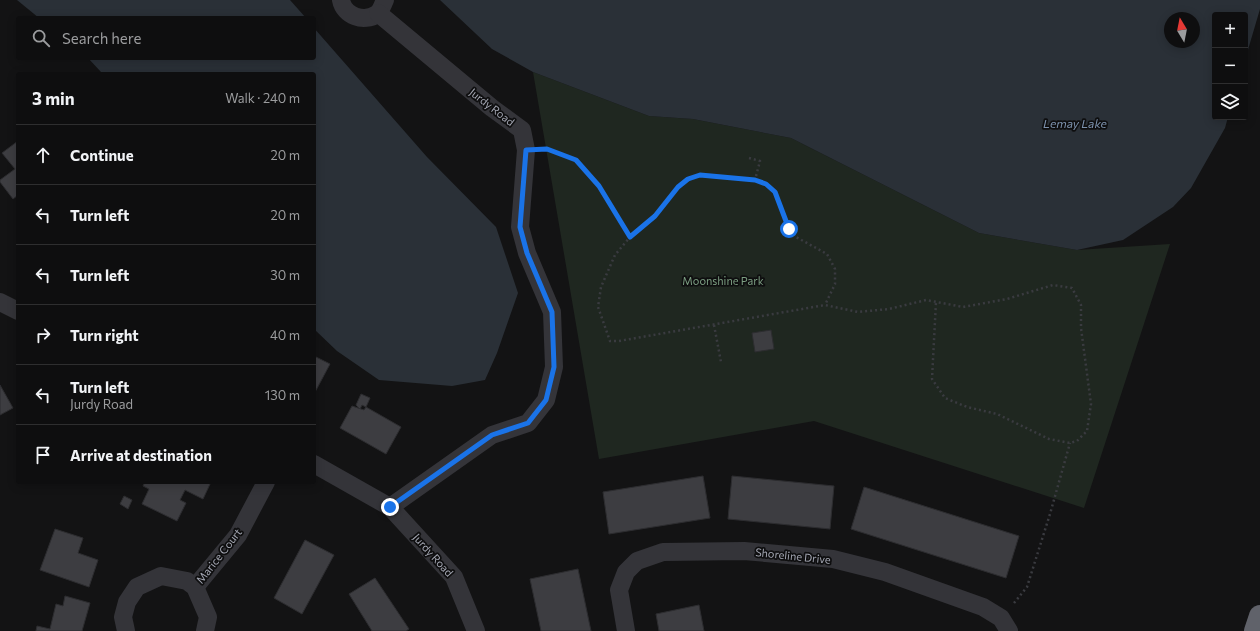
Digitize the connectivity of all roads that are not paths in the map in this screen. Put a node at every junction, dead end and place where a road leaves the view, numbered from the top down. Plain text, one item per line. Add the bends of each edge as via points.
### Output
1 (341, 0) edge
2 (382, 6) edge
3 (0, 302) edge
4 (16, 310) edge
5 (316, 465) edge
6 (265, 484) edge
7 (390, 507) junction
8 (195, 588) junction
9 (1260, 616) edge
10 (1005, 625) edge
11 (126, 631) edge
12 (205, 631) edge
13 (476, 631) edge
14 (626, 631) edge
15 (1255, 631) edge

1 - 2 street, Jurdy Road via 349,14 360,18 369,18
2 - 7 street, Jurdy Road via 492,108 522,130 526,150 520,227 527,253 552,312 554,367 546,400 528,423 492,435
3 - 4 street
5 - 7 street, Jurdy Road
6 - 8 street, Marice Court via 238,535
7 - 13 street, Jurdy Road via 454,577
8 - 11 street, Marice Court via 186,581 160,576 137,587 127,602 123,617
8 - 12 street, Marice Court via 208,617
9 - 15 highway
10 - 14 street, Shoreline Drive via 983,607 885,572 833,559 744,551 663,552 637,561 626,572 619,590

